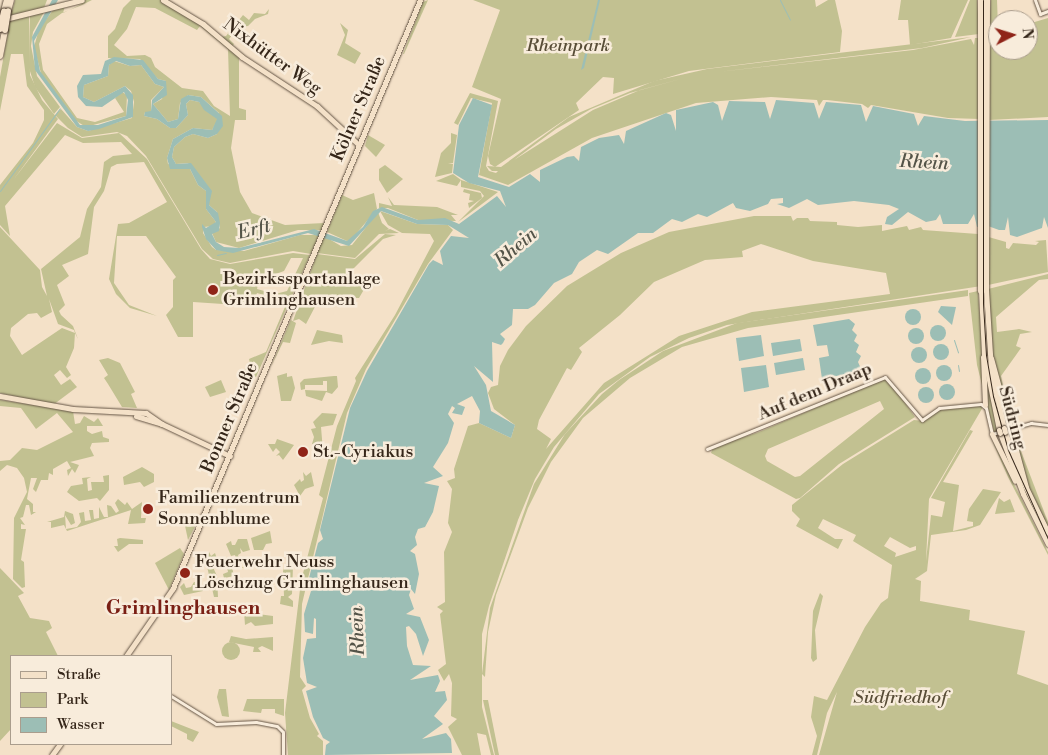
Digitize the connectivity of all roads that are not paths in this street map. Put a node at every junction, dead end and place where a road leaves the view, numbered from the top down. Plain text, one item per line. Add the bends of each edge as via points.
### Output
1 (7, 0) edge
2 (12, 0) edge
3 (82, 0) edge
4 (164, 0) edge
5 (420, 0) edge
6 (980, 0) edge
7 (987, 0) edge
8 (1035, 0) edge
9 (6, 11) junction
10 (1048, 11) edge
11 (0, 20) edge
12 (984, 25) junction
13 (2, 29) edge
14 (0, 56) edge
15 (359, 144) junction
16 (321, 236) joint
17 (983, 290) joint
18 (987, 355) junction
19 (0, 396) edge
20 (984, 405) junction
21 (1048, 425) edge
22 (1011, 428) junction
23 (1002, 431) junction
24 (992, 434) junction
25 (707, 449) dead end
26 (230, 456) junction
27 (1026, 487) junction
28 (1023, 494) junction
29 (1048, 533) edge
30 (1048, 544) edge
31 (127, 655) edge
32 (172, 697) edge
33 (283, 755) edge

1 - 9 highway
2 - 9 highway
3 - 11 main road
4 - 15 main road, Nixhütter Weg via 317,106
5 - 15 main road, Kölner Straße
6 - 12 highway
7 - 12 highway
8 - 10 street via 1040,14
9 - 13 highway, bridge
12 - 17 highway
13 - 14 highway
15 - 16 main road, Kölner Straße
16 - 26 main road, Bonner Straße
17 - 18 main road, Südring
18 - 20 main road via 982,365
18 - 22 main road
18 - 23 main road, Südring
19 - 26 main road via 62,408 141,416
20 - 24 street
20 - 25 street, Auf dem Draap via 942,407 924,420 918,418 890,380 884,378 759,431
21 - 22 street via 1033,422
22 - 24 street
22 - 27 main road
23 - 27 main road, Südring
23 - 28 main road, Südring
24 - 28 main road
26 - 31 main road, Bonner Straße via 170,595
27 - 29 main road, Südring
28 - 30 main road, Südring
32 - 33 street via 216,724 256,722 280,728

